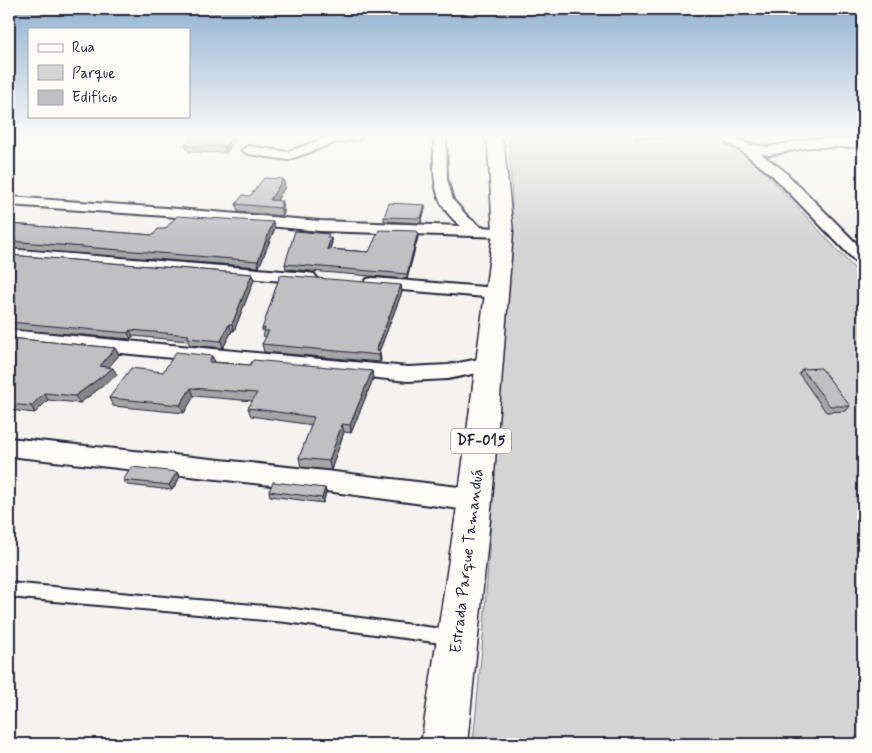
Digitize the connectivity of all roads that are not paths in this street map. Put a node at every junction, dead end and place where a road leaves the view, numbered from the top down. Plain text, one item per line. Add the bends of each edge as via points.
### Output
1 (440, 171) edge
2 (493, 171) edge
3 (776, 171) edge
4 (793, 171) edge
5 (9, 201) edge
6 (842, 218) dead end
7 (490, 232) junction
8 (9, 254) edge
9 (863, 259) edge
10 (327, 280) edge
11 (357, 282) edge
12 (497, 293) junction
13 (9, 336) edge
14 (489, 364) junction
15 (9, 447) edge
16 (475, 500) junction
17 (9, 590) edge
18 (457, 638) junction
19 (444, 744) edge

1 - 7 street via 440,189 448,206 461,220
2 - 7 main road, Estrada Parque Tamanduá / DF-015
3 - 9 street
4 - 6 street
5 - 7 street via 320,226
7 - 12 main road, Estrada Parque Tamanduá / DF-015
8 - 10 street
11 - 12 street
12 - 14 main road, Estrada Parque Tamanduá / DF-015
13 - 14 street via 408,374 448,372
14 - 16 main road, Estrada Parque Tamanduá / DF-015
15 - 16 street
16 - 18 main road, Estrada Parque Tamanduá / DF-015
17 - 18 lane via 286,615
18 - 19 main road, Estrada Parque Tamanduá / DF-015

